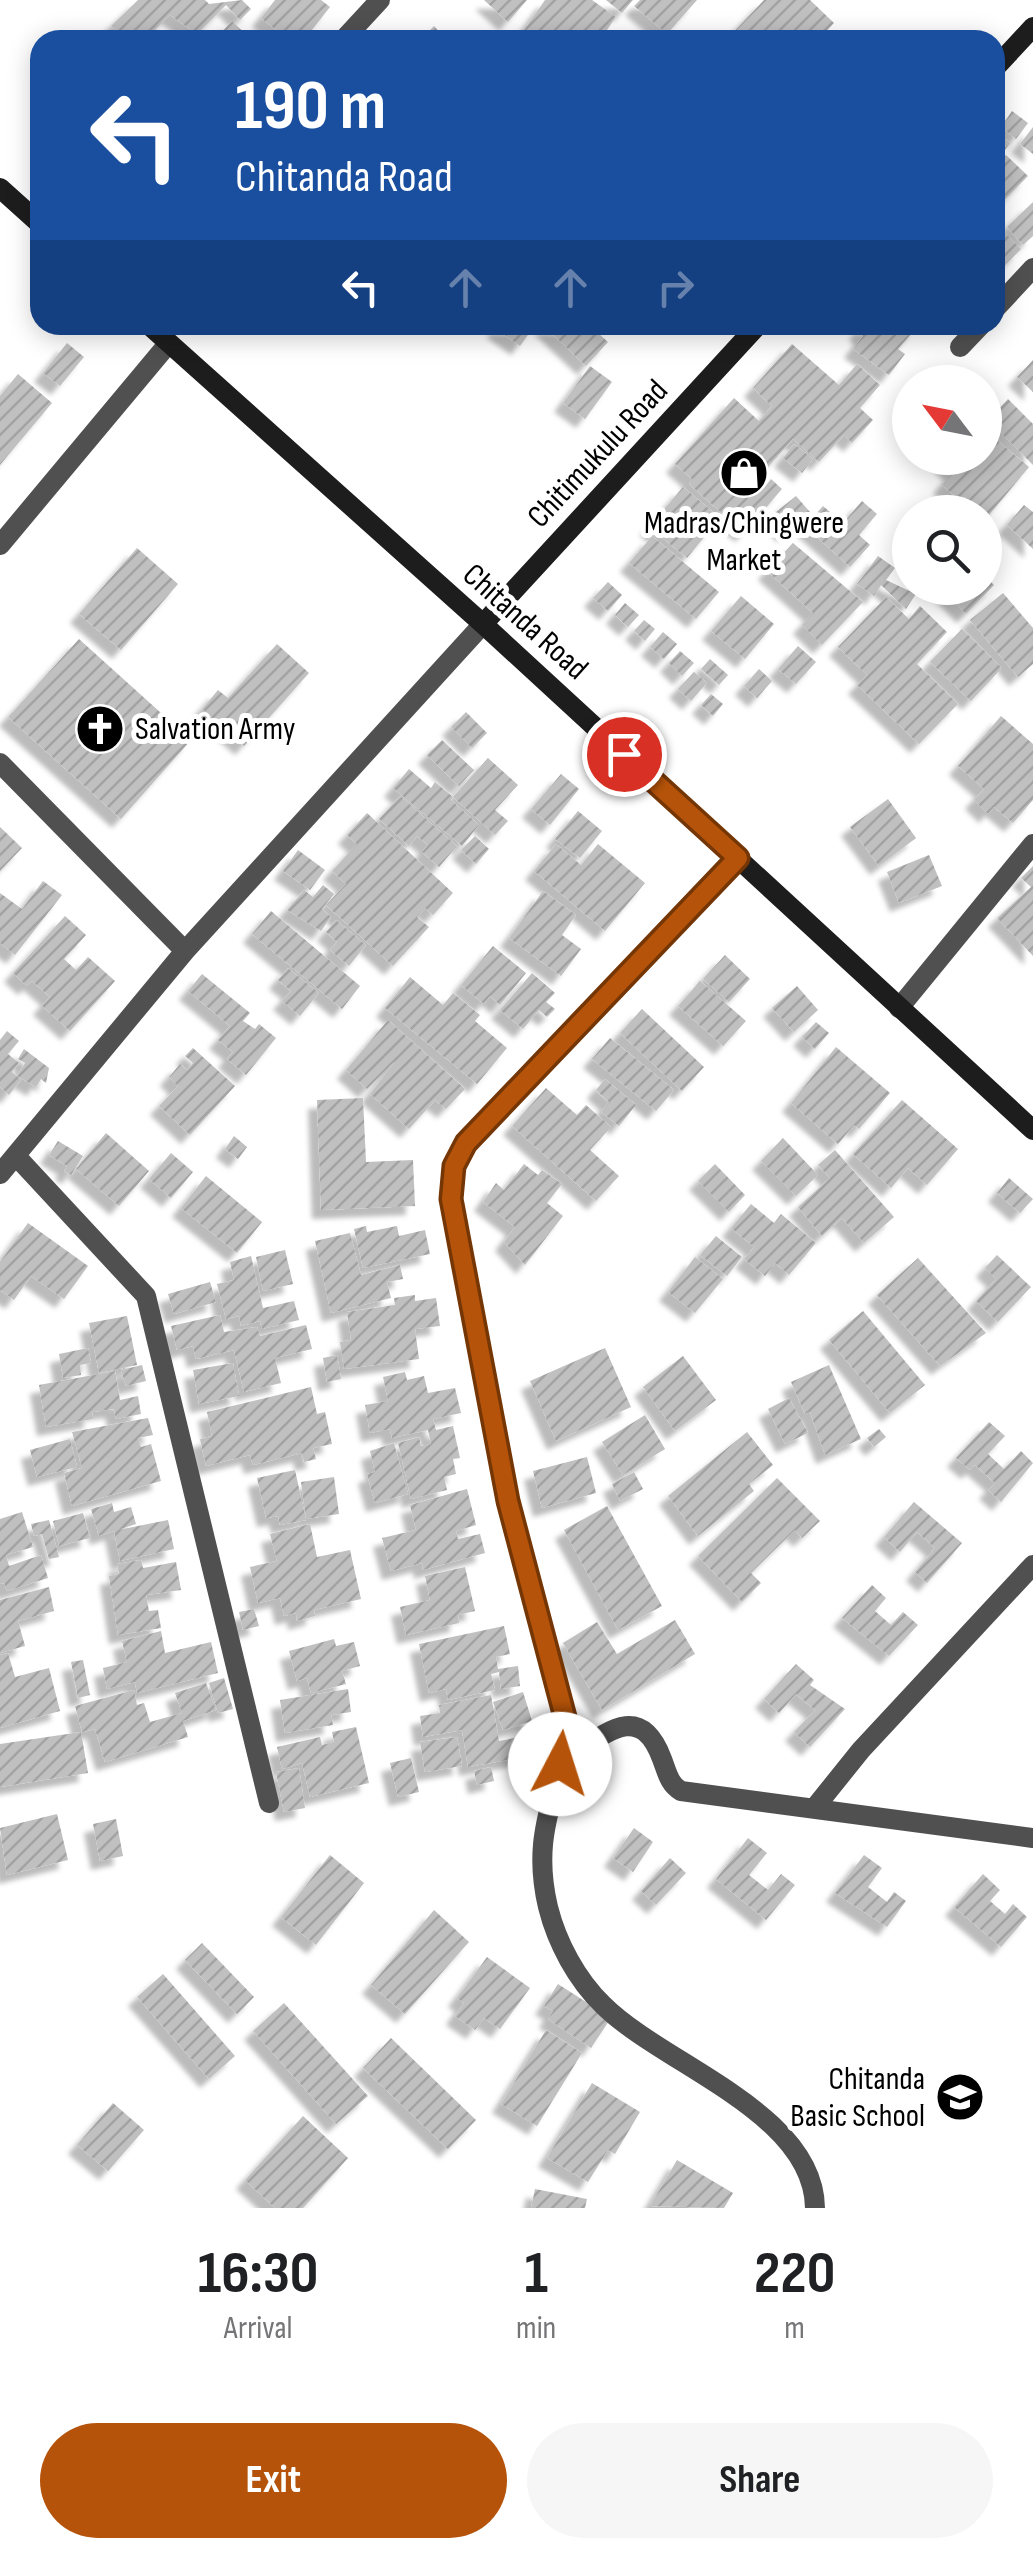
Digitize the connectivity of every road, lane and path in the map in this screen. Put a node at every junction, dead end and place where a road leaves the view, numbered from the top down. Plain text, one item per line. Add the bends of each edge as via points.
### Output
1 (380, 0) edge
2 (1033, 27) edge
3 (352, 30) edge
4 (1005, 57) edge
5 (0, 188) edge
6 (30, 215) edge
7 (1033, 268) edge
8 (1005, 298) edge
9 (159, 335) edge
10 (749, 335) edge
11 (971, 335) edge
12 (168, 344) junction
13 (960, 348) dead end
14 (0, 545) edge
15 (483, 624) junction
16 (0, 763) edge
17 (1033, 844) edge
18 (738, 858) junction
19 (186, 952) junction
20 (900, 1008) junction
21 (1033, 1130) edge
22 (16, 1156) junction
23 (0, 1174) edge
24 (1033, 1565) edge
25 (560, 1764) junction
26 (269, 1803) dead end
27 (816, 1806) junction
28 (1033, 1838) edge
29 (815, 2208) edge

1 - 3 street
2 - 4 street
5 - 6 street
7 - 8 street
9 - 12 street, Chitanda Road
10 - 15 street, Chitimukulu Road
11 - 13 street
12 - 14 street
12 - 15 street, Chitanda Road
15 - 18 street, Chitanda Road
15 - 19 street
16 - 19 street
17 - 20 street
18 - 20 street, Chitanda Road
18 - 25 street via 466,1143 454,1166 451,1199 478,1354 508,1501 566,1721
19 - 22 street
20 - 21 street, Chitanda Road
22 - 23 street
22 - 26 street via 146,1296
24 - 27 street
25 - 27 street via 622,1725 639,1725 653,1735 669,1778 682,1791
25 - 29 street via 539,1845 548,1908 569,1962 603,2006 766,2118 796,2152 815,2192
27 - 28 street

